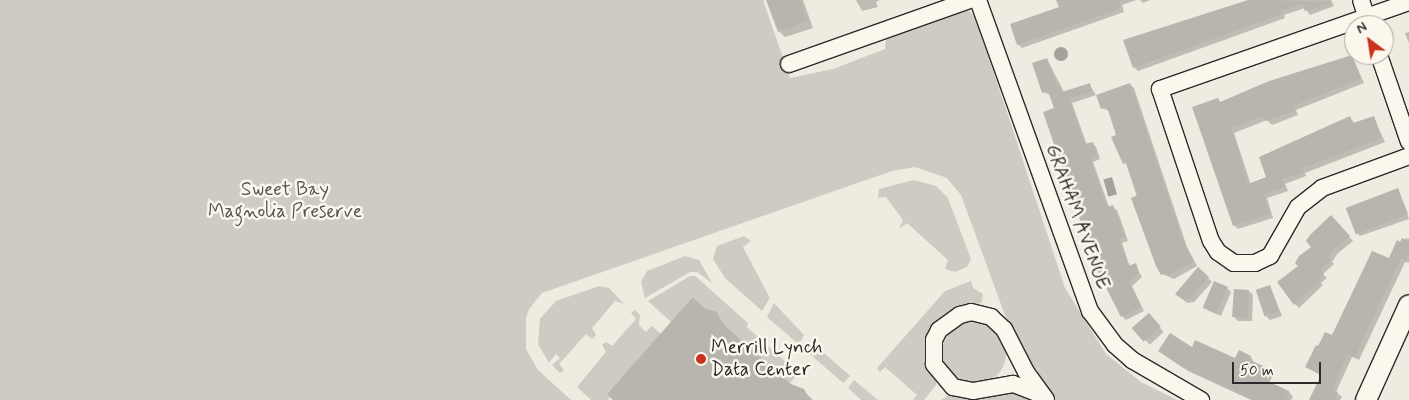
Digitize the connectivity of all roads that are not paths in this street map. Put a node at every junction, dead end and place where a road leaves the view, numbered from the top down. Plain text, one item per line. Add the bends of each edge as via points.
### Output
1 (970, 0) edge
2 (978, 0) edge
3 (1361, 0) edge
4 (1409, 2) edge
5 (1366, 15) edge
6 (1381, 15) edge
7 (1344, 29) edge
8 (789, 64) dead end
9 (1383, 65) edge
10 (1409, 142) edge
11 (1409, 156) edge
12 (1409, 305) edge
13 (1044, 398) edge
14 (1201, 400) edge
15 (1366, 400) edge

1 - 8 street
2 - 14 street, GRAHAM AVENUE via 1090,311 1115,345 1132,360
3 - 5 street
4 - 6 street
7 - 11 street via 1160,89 1211,242 1218,252 1234,262 1255,264 1270,256 1298,207 1322,188
9 - 10 street
12 - 15 main road
13 - 13 street via 1004,329 992,317 971,312 960,315 939,330 934,340 934,364 953,387 974,392 1013,384

